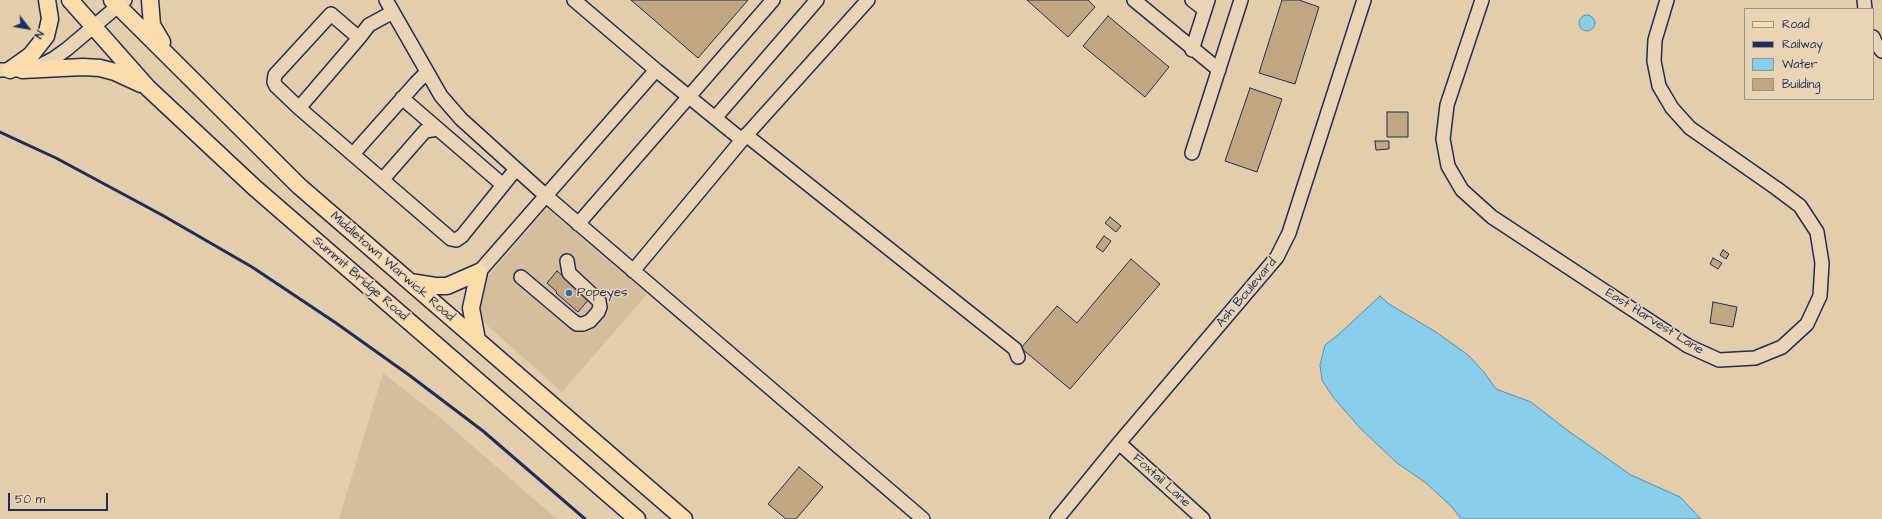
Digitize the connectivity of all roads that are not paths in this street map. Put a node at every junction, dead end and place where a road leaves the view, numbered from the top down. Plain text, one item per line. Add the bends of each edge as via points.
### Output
1 (47, 0) edge
2 (70, 0) edge
3 (150, 0) edge
4 (386, 0) edge
5 (574, 0) edge
6 (773, 0) edge
7 (817, 0) edge
8 (868, 0) edge
9 (1134, 0) edge
10 (1192, 0) edge
11 (1241, 0) edge
12 (1364, 0) edge
13 (1482, 0) edge
14 (1667, 0) edge
15 (118, 2) edge
16 (1206, 5) edge
17 (393, 12) junction
18 (94, 27) junction
19 (358, 38) junction
20 (1874, 40) edge
21 (1192, 50) junction
22 (1882, 51) edge
23 (178, 67) junction
24 (11, 70) edge
25 (656, 70) junction
26 (1219, 70) junction
27 (427, 72) junction
28 (148, 88) junction
29 (688, 96) junction
30 (402, 98) junction
31 (299, 108) junction
32 (715, 118) junction
33 (438, 129) junction
34 (744, 138) junction
35 (1192, 153) dead end
36 (353, 154) junction
37 (516, 169) junction
38 (386, 182) junction
39 (503, 185) junction
40 (545, 195) junction
41 (578, 224) junction
42 (567, 261) dead end
43 (633, 271) junction
44 (479, 272) junction
45 (521, 277) dead end
46 (409, 282) junction
47 (477, 340) junction
48 (1018, 357) dead end
49 (1119, 443) junction
50 (637, 519) edge
51 (684, 519) edge
52 (923, 519) edge
53 (1057, 519) edge
54 (1203, 519) edge

1 - 24 main road via 50,19 46,36 31,55
2 - 18 main road
3 - 23 main road via 154,29
4 - 17 street
5 - 25 street
6 - 29 street
7 - 32 street
8 - 34 street
9 - 21 street
10 - 16 street
11 - 26 street
12 - 49 street, Ash Boulevard via 1289,233 1277,257
13 - 14 street, East Harvest Lane via 1447,105 1443,139 1448,166 1462,190 1492,217 1688,346 1719,360 1755,358 1782,347 1807,324 1820,296 1822,263 1817,232 1800,206 1690,128 1672,108 1659,86 1654,62 1655,40
15 - 18 street
15 - 23 main road, Middletown Warwick Road
16 - 21 street
17 - 19 street via 370,25
17 - 27 street
18 - 24 street via 53,59 39,66
18 - 28 main road, Summit Bridge Road
19 - 31 street
19 - 31 street via 331,14 275,75 276,86
20 - 22 street
21 - 26 street
23 - 46 main road, Middletown Warwick Road via 299,186
24 - 28 main road via 100,68 123,75
25 - 29 street
25 - 40 street
26 - 35 street
27 - 30 street
27 - 37 street via 440,96 461,119
28 - 50 main road, Summit Bridge Road via 261,193
29 - 32 street
29 - 41 street
30 - 33 street
30 - 36 street
31 - 36 street
32 - 34 street
33 - 38 street via 425,131
33 - 39 street
34 - 43 street
34 - 48 street via 1015,349
36 - 38 street
37 - 39 street
37 - 40 street
38 - 39 street via 451,239 456,240
40 - 41 street
40 - 44 street
41 - 43 street
42 - 45 street via 569,273 599,301 598,312 587,323 575,323
43 - 52 street
44 - 46 main road via 447,286
44 - 47 main road via 471,308
46 - 47 main road, Middletown Warwick Road
47 - 51 main road, Middletown Warwick Road
49 - 53 street, Ash Boulevard
49 - 54 street, Foxtail Lane

